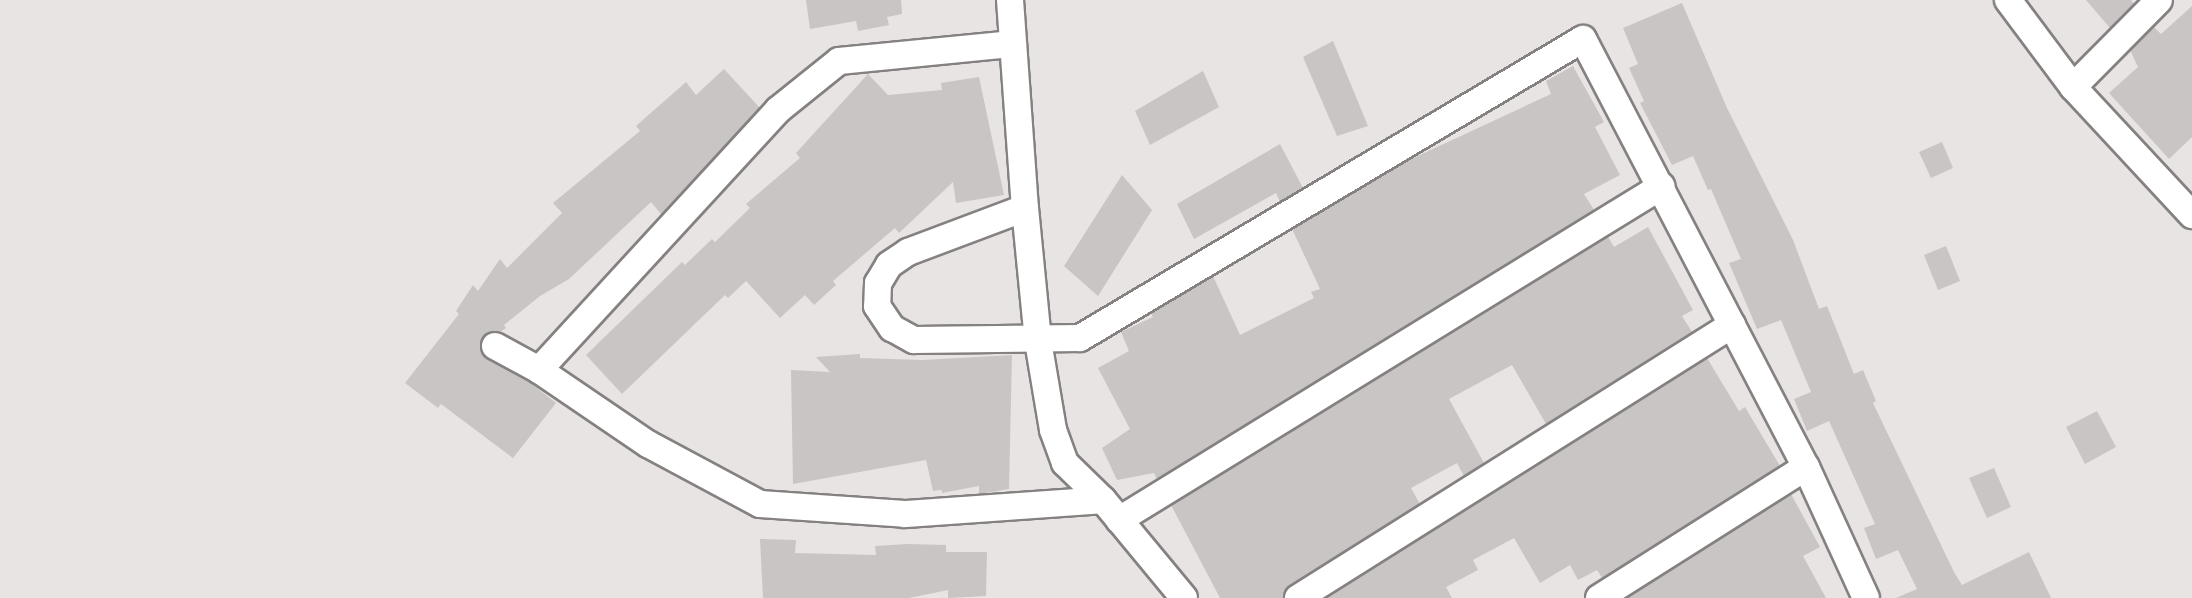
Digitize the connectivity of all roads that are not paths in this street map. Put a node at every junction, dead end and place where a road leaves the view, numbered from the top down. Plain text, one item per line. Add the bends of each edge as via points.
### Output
1 (1010, 0) edge
2 (2008, 0) edge
3 (2159, 0) edge
4 (1014, 44) junction
5 (2073, 87) junction
6 (1662, 186) junction
7 (1025, 208) junction
8 (2190, 210) edge
9 (1732, 325) junction
10 (1038, 341) junction
11 (495, 346) dead end
12 (539, 370) junction
13 (1806, 467) junction
14 (1111, 510) junction
15 (1184, 598) edge
16 (1298, 598) edge
17 (1599, 598) edge
18 (1866, 598) edge

1 - 4 street
2 - 5 street
3 - 5 street
4 - 7 street
4 - 12 street via 839,61 778,110
5 - 8 street
6 - 9 street
6 - 10 street via 1583,39 1080,338
6 - 14 street
7 - 10 street
7 - 10 street via 908,252 889,265 878,283 877,306 892,328 914,340
9 - 13 street
9 - 16 street
10 - 14 street via 1053,430 1065,463
11 - 12 street
12 - 14 street via 648,444 760,504 905,514
13 - 17 street
13 - 18 street
14 - 15 street

